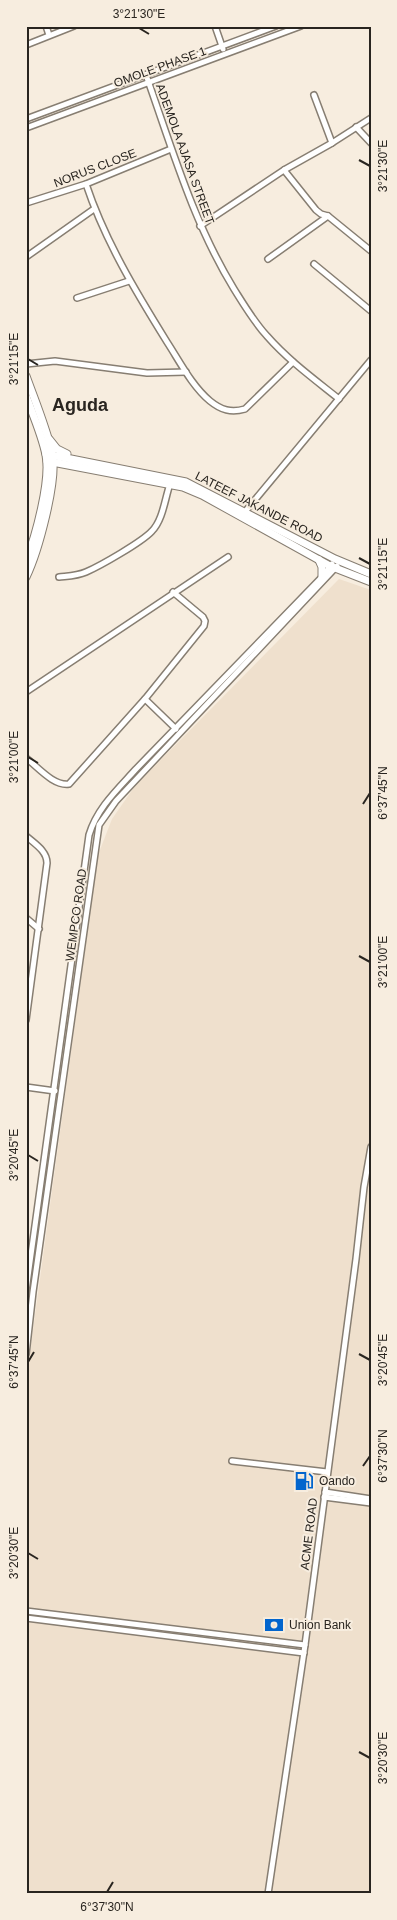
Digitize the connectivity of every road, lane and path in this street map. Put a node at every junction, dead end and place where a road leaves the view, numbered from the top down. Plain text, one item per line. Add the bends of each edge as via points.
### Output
1 (46, 26) edge
2 (74, 26) edge
3 (215, 26) edge
4 (276, 26) edge
5 (281, 26) edge
6 (301, 26) edge
7 (284, 33) junction
8 (49, 35) junction
9 (26, 45) edge
10 (222, 46) junction
11 (225, 54) junction
12 (146, 75) junction
13 (148, 82) junction
14 (314, 95) dead end
15 (371, 118) edge
16 (26, 119) edge
17 (356, 127) junction
18 (26, 128) edge
19 (332, 143) junction
20 (371, 143) edge
21 (171, 149) junction
22 (284, 170) junction
23 (86, 184) junction
24 (26, 203) edge
25 (94, 209) junction
26 (328, 216) junction
27 (200, 226) junction
28 (371, 251) edge
29 (26, 257) edge
30 (268, 259) dead end
31 (314, 264) dead end
32 (129, 281) junction
33 (77, 298) dead end
34 (371, 311) edge
35 (371, 360) edge
36 (293, 362) junction
37 (26, 364) edge
38 (186, 372) junction
39 (26, 376) edge
40 (26, 396) edge
41 (339, 399) junction
42 (45, 432) junction
43 (49, 458) junction
44 (91, 462) junction
45 (170, 484) junction
46 (243, 514) junction
47 (228, 557) dead end
48 (319, 560) junction
49 (338, 560) junction
50 (26, 561) edge
51 (333, 568) junction
52 (371, 574) edge
53 (26, 577) edge
54 (59, 577) dead end
55 (322, 577) junction
56 (371, 582) edge
57 (173, 592) junction
58 (26, 692) edge
59 (145, 699) junction
60 (176, 728) junction
61 (26, 758) edge
62 (136, 769) junction
63 (142, 774) junction
64 (26, 836) edge
65 (26, 918) edge
66 (39, 929) junction
67 (26, 1020) edge
68 (26, 1087) edge
69 (54, 1091) junction
70 (61, 1092) junction
71 (371, 1147) edge
72 (26, 1292) edge
73 (26, 1354) edge
74 (232, 1461) dead end
75 (328, 1472) junction
76 (325, 1494) junction
77 (371, 1499) edge
78 (371, 1503) edge
79 (26, 1611) edge
80 (26, 1618) edge
81 (241, 1638) junction
82 (240, 1645) junction
83 (305, 1645) junction
84 (304, 1653) junction
85 (268, 1894) edge

1 - 8 street
2 - 8 street
3 - 10 street
4 - 10 street
5 - 7 street
6 - 7 street, OMOLE PHASE 1
7 - 11 street, OMOLE PHASE 1
8 - 9 street
10 - 11 street
10 - 12 street
11 - 13 street, OMOLE PHASE 1
12 - 13 street, ADEMOLA AJASA STREET
12 - 16 street
13 - 18 street, OMOLE PHASE 1
13 - 21 street, ADEMOLA AJASA STREET
14 - 19 street
15 - 17 street
17 - 19 street
17 - 20 street
19 - 22 street
21 - 23 street, NORUS CLOSE
21 - 27 street, ADEMOLA AJASA STREET
22 - 26 street via 316,210
22 - 27 street
23 - 24 street, NORUS CLOSE
23 - 25 street
25 - 29 street
25 - 32 street
26 - 28 street
26 - 30 street
27 - 36 street, ADEMOLA AJASA STREET via 246,309 266,336
31 - 34 street
32 - 33 street
32 - 38 street
35 - 41 street
36 - 38 street via 245,409 235,412 210,401
36 - 41 street, ADEMOLA AJASA STREET
37 - 38 street via 55,361 147,373
39 - 42 main road
40 - 43 main road
41 - 46 street
42 - 43 main road
42 - 44 main road via 56,449
43 - 44 main road, LATEEF JAKANDE ROAD
43 - 45 main road, LATEEF JAKANDE ROAD
43 - 50 main road via 34,538
43 - 53 main road via 52,484 40,539
44 - 46 main road, LATEEF JAKANDE ROAD via 186,482
45 - 46 main road, LATEEF JAKANDE ROAD
45 - 54 street via 159,522 153,531 86,572
46 - 48 main road, LATEEF JAKANDE ROAD
46 - 49 main road, LATEEF JAKANDE ROAD
47 - 57 street
48 - 51 main road, LATEEF JAKANDE ROAD
48 - 55 main road
49 - 51 street
49 - 52 main road, LATEEF JAKANDE ROAD
51 - 55 street, WEMPCO ROAD
51 - 56 main road, LATEEF JAKANDE ROAD
51 - 63 street, WEMPCO ROAD
55 - 60 street, WEMPCO ROAD
57 - 58 street
57 - 59 street via 203,617 204,626
59 - 60 street
59 - 61 street via 69,784 55,781
60 - 62 street, WEMPCO ROAD
62 - 63 street
62 - 69 street, WEMPCO ROAD via 98,814 89,835
63 - 70 street, WEMPCO ROAD via 116,801 99,826
64 - 66 street via 47,857
65 - 66 street
66 - 67 street
68 - 69 street
69 - 70 street
69 - 72 street, WEMPCO ROAD
70 - 73 street, WEMPCO ROAD
71 - 75 street, ACME ROAD
74 - 75 street
75 - 76 street, ACME ROAD
76 - 77 street
76 - 78 street
76 - 83 street, ACME ROAD
79 - 81 street
80 - 82 street
81 - 82 street
81 - 83 street
82 - 84 street
83 - 84 street, ACME ROAD
84 - 85 street, ACME ROAD

